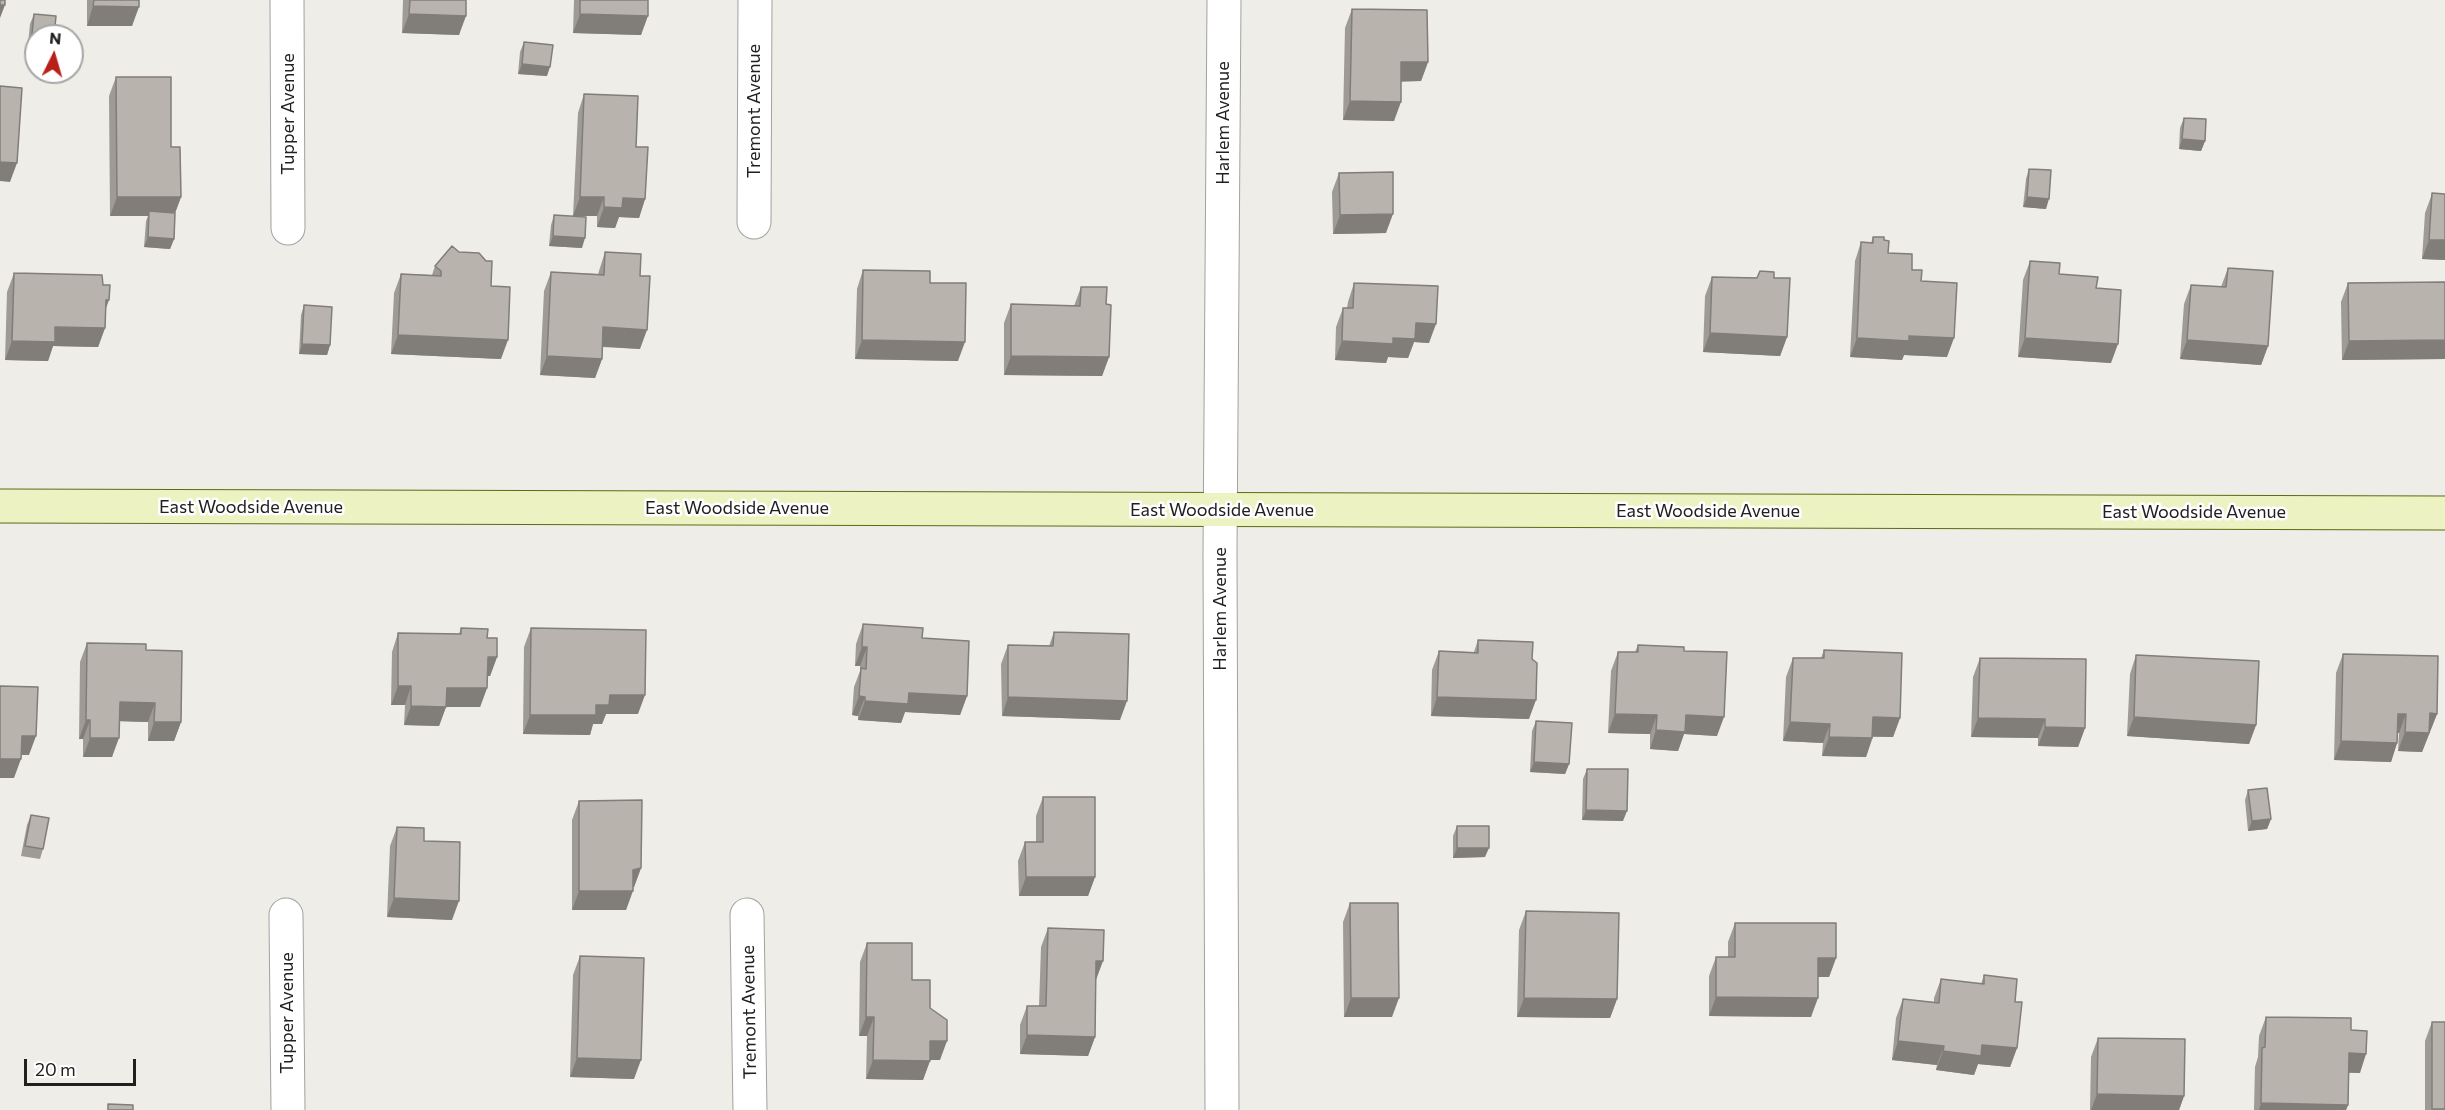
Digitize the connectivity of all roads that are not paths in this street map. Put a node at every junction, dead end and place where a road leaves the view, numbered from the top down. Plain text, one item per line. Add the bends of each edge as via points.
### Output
1 (287, 0) edge
2 (755, 0) edge
3 (1224, 0) edge
4 (754, 222) dead end
5 (288, 228) dead end
6 (0, 506) edge
7 (1220, 510) junction
8 (2445, 513) edge
9 (286, 915) dead end
10 (747, 915) dead end
11 (288, 1110) edge
12 (750, 1110) edge
13 (1221, 1110) edge

1 - 5 street, Tupper Avenue
2 - 4 street, Tremont Avenue
3 - 7 street, Harlem Avenue
6 - 7 main road, East Woodside Avenue
7 - 8 main road, East Woodside Avenue
7 - 13 street, Harlem Avenue
9 - 11 street, Tupper Avenue
10 - 12 street, Tremont Avenue

